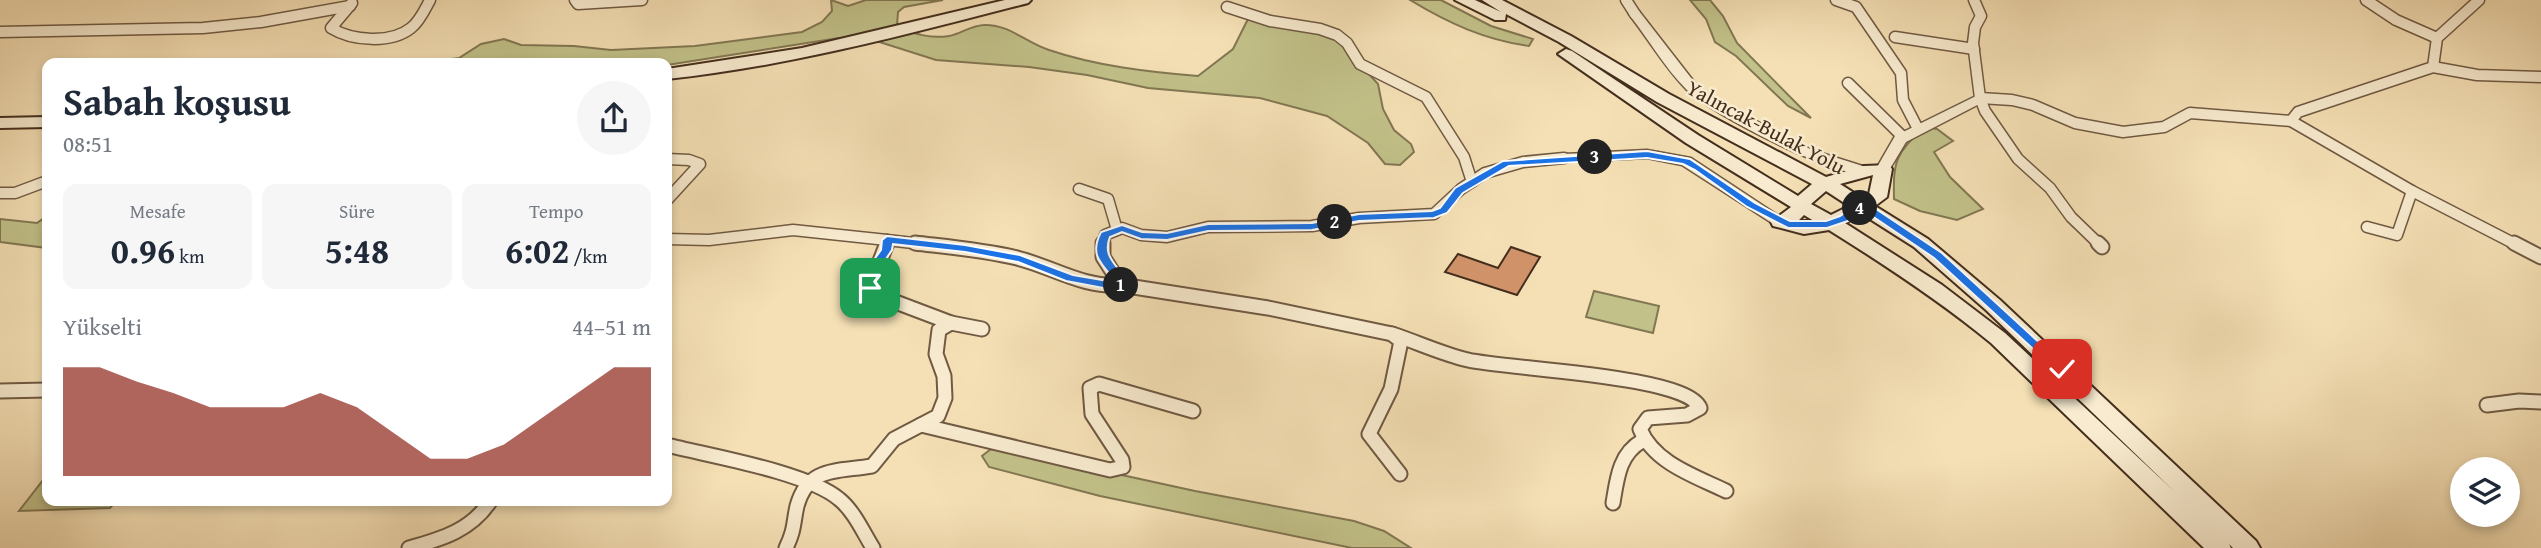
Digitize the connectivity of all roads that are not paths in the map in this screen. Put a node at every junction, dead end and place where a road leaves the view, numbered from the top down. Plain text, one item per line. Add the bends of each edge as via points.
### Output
1 (430, 0) edge
2 (575, 0) edge
3 (642, 0) edge
4 (983, 0) edge
5 (1023, 0) edge
6 (1463, 0) edge
7 (1490, 0) edge
8 (1626, 0) edge
9 (1836, 0) edge
10 (1975, 0) edge
11 (2366, 0) edge
12 (2479, 0) edge
13 (352, 3) edge
14 (1227, 7) dead end
15 (1636, 14) joint
16 (0, 32) edge
17 (1895, 37) dead end
18 (2437, 37) junction
19 (1974, 49) junction
20 (672, 62) edge
21 (2432, 67) junction
22 (672, 73) edge
23 (2541, 77) edge
24 (1849, 83) dead end
25 (1980, 98) junction
26 (2291, 121) junction
27 (42, 122) edge
28 (0, 123) edge
29 (1919, 129) junction
30 (42, 134) edge
31 (0, 135) edge
32 (1903, 137) junction
33 (1564, 158) joint
34 (672, 159) edge
35 (1883, 169) junction
36 (1864, 171) junction
37 (1472, 182) junction
38 (42, 183) edge
39 (1828, 185) junction
40 (1079, 189) dead end
41 (2412, 191) junction
42 (0, 193) edge
43 (672, 195) edge
44 (1863, 205) junction
45 (1802, 206) junction
46 (1780, 222) junction
47 (1832, 223) junction
48 (2367, 227) dead end
49 (1116, 230) junction
50 (672, 240) edge
51 (887, 240) junction
52 (2102, 247) dead end
53 (2541, 257) edge
54 (1121, 285) junction
55 (951, 323) junction
56 (982, 329) dead end
57 (1392, 334) junction
58 (42, 388) edge
59 (0, 391) edge
60 (2541, 402) edge
61 (2487, 405) dead end
62 (1193, 411) dead end
63 (921, 425) junction
64 (1642, 441) junction
65 (672, 446) edge
66 (1400, 474) dead end
67 (806, 483) junction
68 (1726, 491) dead end
69 (1613, 503) dead end
70 (487, 506) edge
71 (409, 548) edge
72 (786, 548) edge
73 (873, 548) edge
74 (2219, 548) edge
75 (2248, 548) edge

1 - 13 street via 411,28 383,38 341,37 331,29
2 - 3 street via 578,4
4 - 20 main road via 760,52
5 - 22 main road via 866,41
6 - 45 main road, Yalıncak-Bulak Yolu via 1540,37 1703,147
7 - 39 main road, Yalıncak-Bulak Yolu
8 - 15 street
9 - 29 street via 1856,7 1901,73 1910,118
10 - 19 street via 1981,16 1975,27
11 - 18 street via 2396,20
12 - 18 street
13 - 16 street via 197,29
14 - 37 street via 1337,35 1360,64 1426,97 1464,157
15 - 36 street via 1690,86 1707,101 1807,153
17 - 19 street
18 - 21 street
19 - 25 street
21 - 23 street via 2477,75
21 - 26 street via 2298,112
24 - 32 street
25 - 26 street via 2033,104 2075,123 2123,132 2164,127 2190,113
25 - 29 street
25 - 52 street via 2018,159
26 - 41 street
27 - 28 main road
29 - 32 street
30 - 31 main road
32 - 35 street
33 - 37 street via 1507,163
33 - 46 street via 1647,155 1686,162
34 - 43 street via 700,164
35 - 36 main road
35 - 44 main road via 1878,197
36 - 39 main road
37 - 49 street via 1434,214 1312,226 1208,228 1167,237
38 - 42 street via 15,193
39 - 44 main road, Yalıncak-Bulak Yolu
39 - 45 main road via 1810,194
40 - 49 street via 1108,199
41 - 48 street via 2398,234
41 - 53 street
44 - 47 main road
44 - 75 main road, Yalıncak-Bulak Yolu via 1930,250 1993,305
45 - 46 main road
45 - 47 main road, Yalıncak-Bulak Yolu
46 - 47 main road via 1802,227
47 - 74 main road, Yalıncak-Bulak Yolu via 1973,316
49 - 54 street via 1105,235 1101,246 1102,257
50 - 51 street via 695,242 782,230
51 - 54 street via 965,248 1070,278
51 - 55 street via 870,288
54 - 57 street via 1268,308
55 - 56 street
55 - 63 street via 939,330 936,354 945,398 938,416
57 - 64 street via 1469,360 1574,371 1678,391 1698,402 1700,408 1687,415 1648,418 1640,429
57 - 66 street via 1401,341 1391,389 1369,434
58 - 59 street
60 - 61 street
62 - 63 street via 1099,384 1090,387 1092,414 1124,467 1110,470
63 - 67 street via 884,445 872,466 815,476
64 - 68 street via 1654,454
64 - 69 street via 1634,444 1619,467
65 - 67 street
67 - 72 street via 797,507 796,529
67 - 73 street via 837,497
70 - 71 street via 477,521

